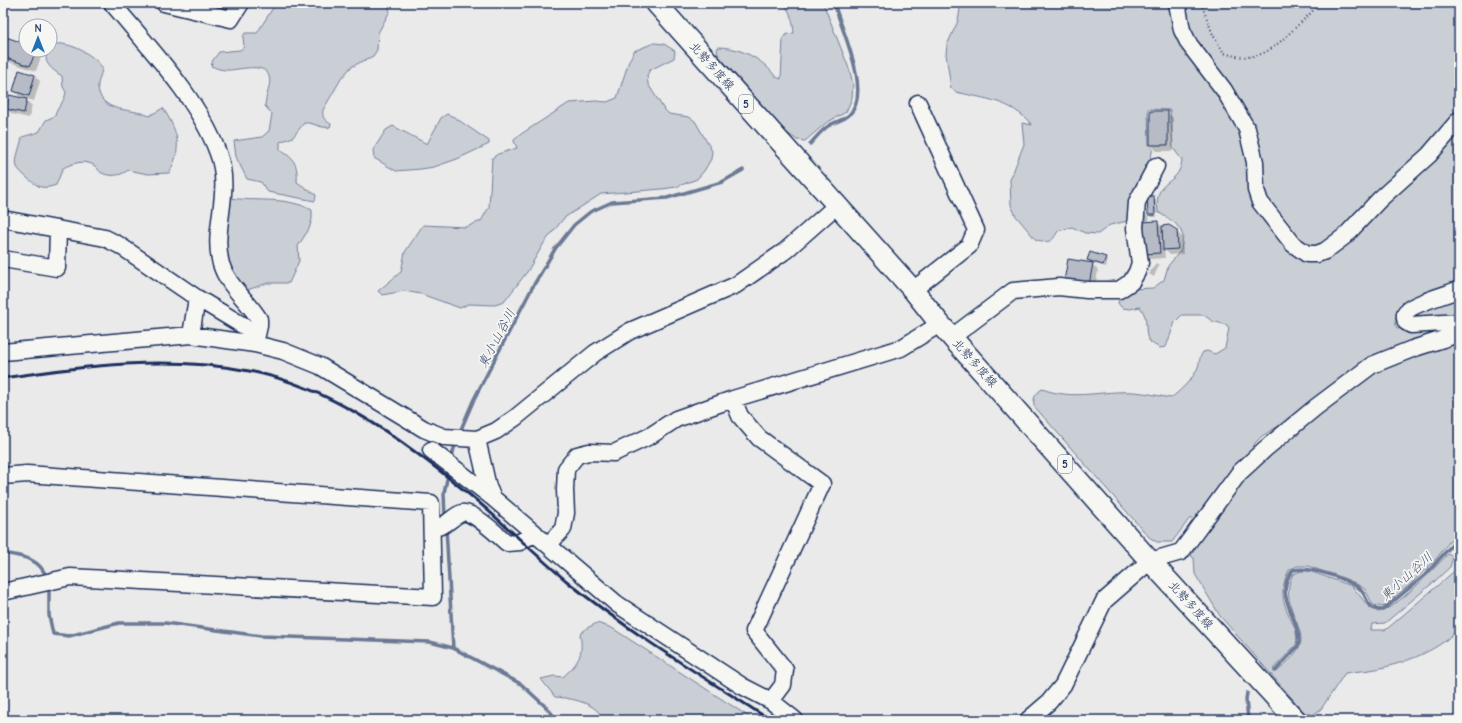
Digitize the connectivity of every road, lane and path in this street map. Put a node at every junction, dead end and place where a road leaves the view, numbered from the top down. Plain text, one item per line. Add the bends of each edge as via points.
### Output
1 (112, 3) edge
2 (164, 3) edge
3 (241, 3) edge
4 (656, 3) edge
5 (1177, 3) edge
6 (1201, 3) edge
7 (1319, 3) edge
8 (918, 103) dead end
9 (1459, 120) edge
10 (1156, 166) dead end
11 (836, 206) junction
12 (3, 219) edge
13 (58, 229) junction
14 (3, 259) edge
15 (1459, 289) edge
16 (913, 290) junction
17 (197, 298) junction
18 (1459, 322) edge
19 (946, 331) junction
20 (1459, 334) edge
21 (191, 335) junction
22 (256, 339) junction
23 (3, 352) edge
24 (733, 398) junction
25 (471, 438) junction
26 (442, 459) dead end
27 (3, 476) edge
28 (493, 498) junction
29 (434, 528) junction
30 (535, 533) junction
31 (549, 544) junction
32 (1150, 561) junction
33 (3, 592) edge
34 (771, 701) junction
35 (795, 720) edge
36 (1028, 720) edge
37 (1296, 720) edge

1 - 22 street via 176,82 198,113 213,141 224,175 218,238 221,262 229,282 259,319
2 - 3 street via 231,18
4 - 11 main road, 北勢多度線 / 5
5 - 9 street via 1182,30 1189,44 1224,90 1247,129 1255,162 1256,190 1260,202 1293,244 1308,254 1325,251 1345,236 1380,199 1429,155
6 - 7 path via 1213,35 1224,53 1246,58 1259,56 1274,49
8 - 16 street via 976,230 969,246
10 - 19 street via 1137,202 1135,228 1140,264 1131,282 1119,290 1059,288 1013,291
11 - 16 main road, 北勢多度線 / 5
11 - 25 street via 785,251 736,286 630,332 595,352 515,418 496,431
12 - 13 street
13 - 14 street via 57,268
13 - 17 street via 112,241
15 - 18 street via 1413,307 1404,317 1411,325
16 - 19 main road, 北勢多度線 / 5
17 - 21 street
17 - 22 street
19 - 24 street via 901,348
19 - 32 main road, 北勢多度線 / 5
20 - 32 street via 1372,365 1316,407 1239,473 1181,552
21 - 22 street
21 - 23 street
22 - 25 street via 320,366 424,429 444,437
24 - 31 street via 676,419 650,436 614,453 589,452 577,455 566,468 566,513 563,529
24 - 34 street via 740,416 759,438 822,484 754,631 785,670 783,685
25 - 28 street
26 - 28 street
27 - 29 street via 28,474 431,503
28 - 30 street
29 - 30 street via 452,521 462,513 468,513 487,525 507,543 520,542
29 - 33 street via 433,597 70,577
30 - 31 street
31 - 34 street via 617,604 742,686
32 - 36 street via 1104,601 1063,685 1049,702
32 - 37 main road, 北勢多度線 / 5
34 - 35 street

